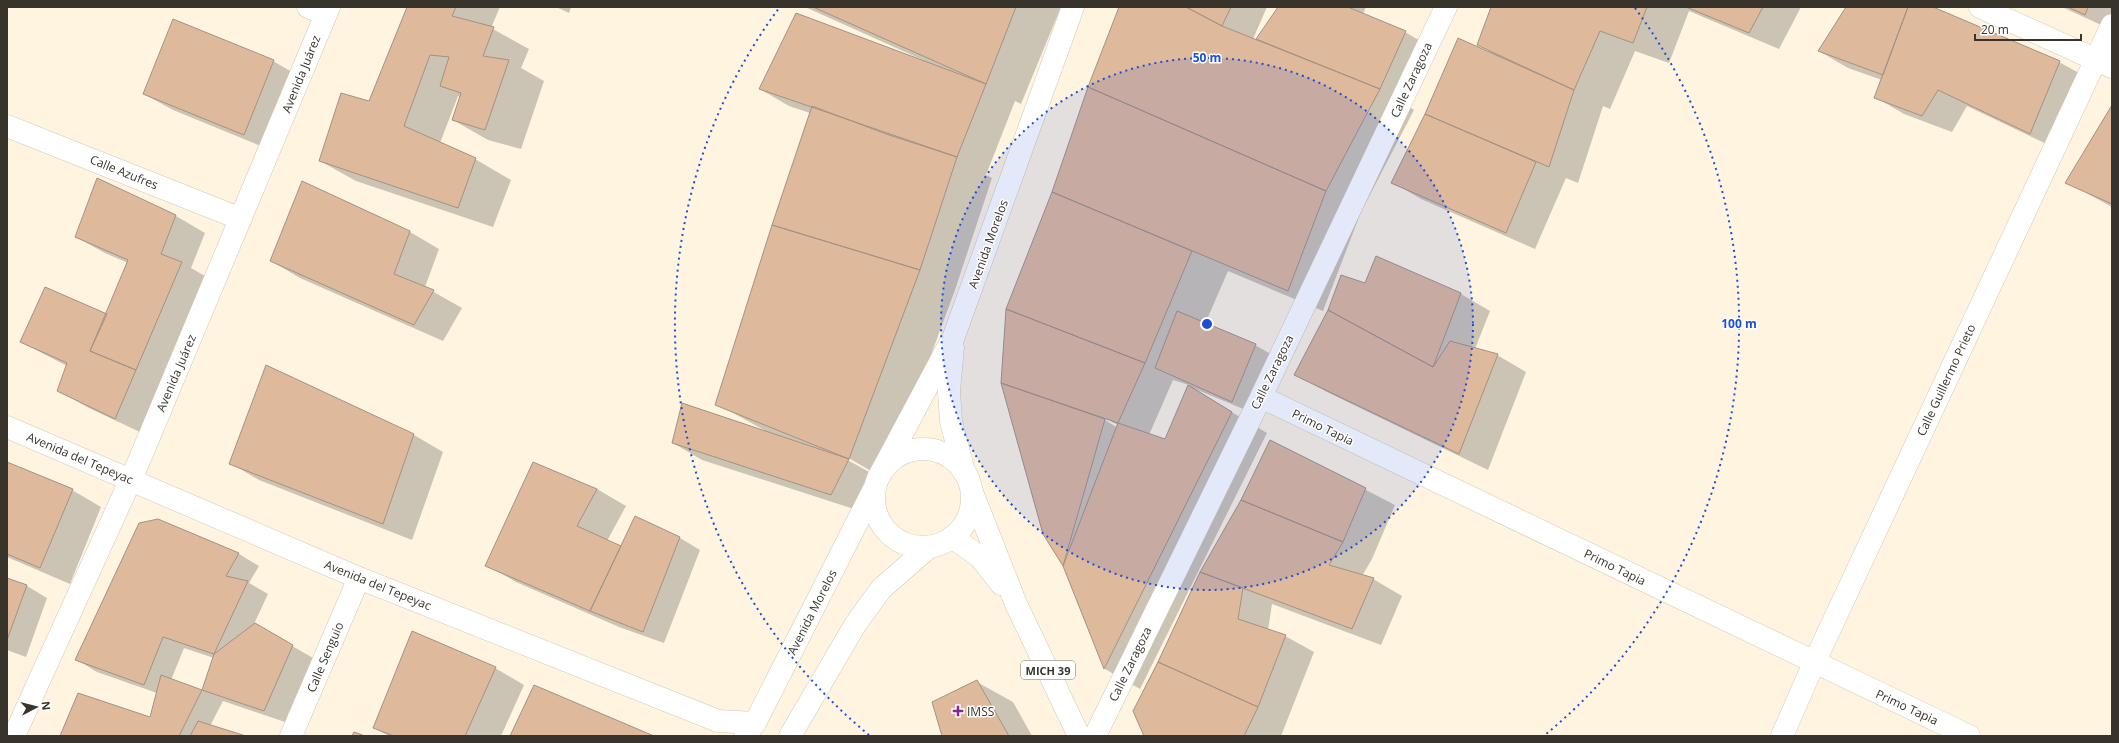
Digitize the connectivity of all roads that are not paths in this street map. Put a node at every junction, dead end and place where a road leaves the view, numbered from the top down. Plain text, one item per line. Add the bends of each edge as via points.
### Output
1 (1073, 7) edge
2 (1446, 7) edge
3 (1980, 7) edge
4 (321, 9) edge
5 (2112, 25) edge
6 (2104, 64) edge
7 (7, 126) edge
8 (241, 219) junction
9 (954, 336) junction
10 (1261, 397) junction
11 (7, 428) edge
12 (879, 478) junction
13 (966, 478) junction
14 (130, 480) junction
15 (952, 537) junction
16 (929, 547) junction
17 (360, 578) junction
18 (1016, 604) junction
19 (1814, 662) junction
20 (13, 730) edge
21 (750, 730) edge
22 (291, 736) edge
23 (790, 736) edge
24 (1079, 736) edge
25 (1095, 736) edge
26 (1782, 736) edge
27 (1969, 736) edge

1 - 9 street, Avenida Morelos
2 - 10 street, Calle Zaragoza
3 - 6 street
4 - 8 street, Avenida Juárez
5 - 6 street, Calle Guillermo Prieto
6 - 19 street, Calle Guillermo Prieto
7 - 8 street, Calle Azufres
8 - 14 street, Avenida Juárez
9 - 12 street, Avenida Morelos
9 - 13 street via 949,391 951,421
10 - 19 street, Primo Tapia
10 - 25 street, Calle Zaragoza
11 - 14 street, Avenida del Tepeyac
12 - 13 street via 893,460 907,452 923,450 938,452 953,460
12 - 16 street via 874,502 878,517 886,531 898,541 913,546
12 - 21 street, Avenida Morelos
13 - 15 street via 971,503 967,519
13 - 18 street
14 - 17 street, Avenida del Tepeyac
14 - 20 street, Avenida Juárez
15 - 16 street
15 - 18 street via 980,557
16 - 23 street via 881,589 855,625
17 - 21 street, Avenida del Tepeyac via 718,721
17 - 22 street, Calle Senguio
18 - 24 street, MICH 39
19 - 26 street, Calle Guillermo Prieto
19 - 27 street, Primo Tapia

